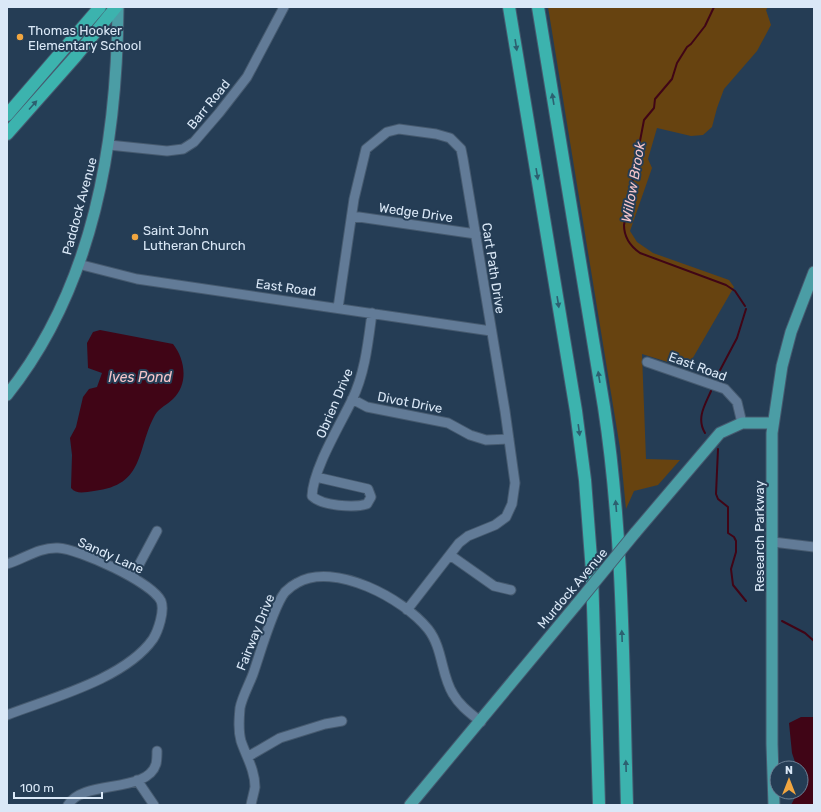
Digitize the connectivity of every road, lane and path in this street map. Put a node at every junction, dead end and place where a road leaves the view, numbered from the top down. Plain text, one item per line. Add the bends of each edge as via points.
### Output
1 (100, 7) edge
2 (284, 7) edge
3 (509, 7) edge
4 (538, 7) edge
5 (117, 10) edge
6 (7, 115) edge
7 (7, 134) edge
8 (109, 144) junction
9 (352, 216) junction
10 (476, 234) junction
11 (78, 264) junction
12 (814, 272) edge
13 (338, 308) junction
14 (372, 314) junction
15 (491, 331) junction
16 (647, 362) dead end
17 (7, 395) edge
18 (352, 399) junction
19 (742, 423) junction
20 (773, 423) junction
21 (509, 439) junction
22 (316, 477) junction
23 (157, 531) dead end
24 (772, 542) junction
25 (814, 547) edge
26 (450, 555) junction
27 (7, 564) edge
28 (132, 576) junction
29 (511, 590) dead end
30 (407, 610) junction
31 (7, 715) edge
32 (342, 721) dead end
33 (481, 722) junction
34 (157, 751) dead end
35 (249, 756) junction
36 (137, 780) junction
37 (68, 805) edge
38 (154, 805) edge
39 (251, 805) edge
40 (410, 805) edge
41 (599, 805) edge
42 (627, 805) edge
43 (774, 805) edge

1 - 6 highway
2 - 8 street, Barr Road via 246,77 194,142 183,149 167,151
3 -> 41 highway via 576,411 585,480 593,600
42 -> 4 highway via 620,575 613,474 603,399
7 -> 5 highway
5 - 8 main road, Paddock Avenue via 117,74
8 - 11 main road, Paddock Avenue via 98,196
9 - 10 street, Wedge Drive
9 - 10 street, Cart Path Drive via 366,150 376,139 387,132 400,129 436,134 450,138 461,150
9 - 13 street, Cart Path Drive
10 - 15 street, Cart Path Drive
11 - 13 street, East Road via 137,279
11 - 17 main road, Paddock Avenue via 46,334
12 - 20 main road, Research Parkway via 791,332 782,366
13 - 14 street, East Road
14 - 15 street, East Road
14 - 18 street, Obrien Drive via 365,359
15 - 21 street, Cart Path Drive
16 - 19 street, East Road via 725,389 737,402
18 - 21 street, Divot Drive via 367,407 448,423 486,440
18 - 22 street, Obrien Drive
19 - 20 main road, Murdock Avenue
19 - 33 main road, Murdock Avenue, bridge via 726,429 714,439
20 - 24 main road, Research Parkway
21 - 26 street, Cart Path Drive via 515,483 512,504 506,517 495,525 468,536
22 - 22 street, Obrien Drive via 312,496 318,502 358,506 367,504 371,497 368,489
23 - 28 street
24 - 25 street
24 - 43 main road, Research Parkway
26 - 29 street via 494,586
26 - 30 street, Cart Path Drive
27 - 28 street, Sandy Lane via 39,550 59,548 79,553
28 - 31 street, Sandy Lane via 151,589 162,602 162,614 153,638 132,661 105,677
30 - 33 street, Fairway Drive via 429,630 440,652 452,694 462,707
30 - 35 street, Fairway Drive via 378,591 347,579 327,576 311,577 296,583 285,593 275,613 241,706 238,728 241,742
32 - 35 street via 280,738
33 - 40 main road, Murdock Avenue
34 - 36 street via 156,764 152,772
35 - 39 street, Fairway Drive via 255,787
36 - 37 street via 82,793
36 - 38 street

